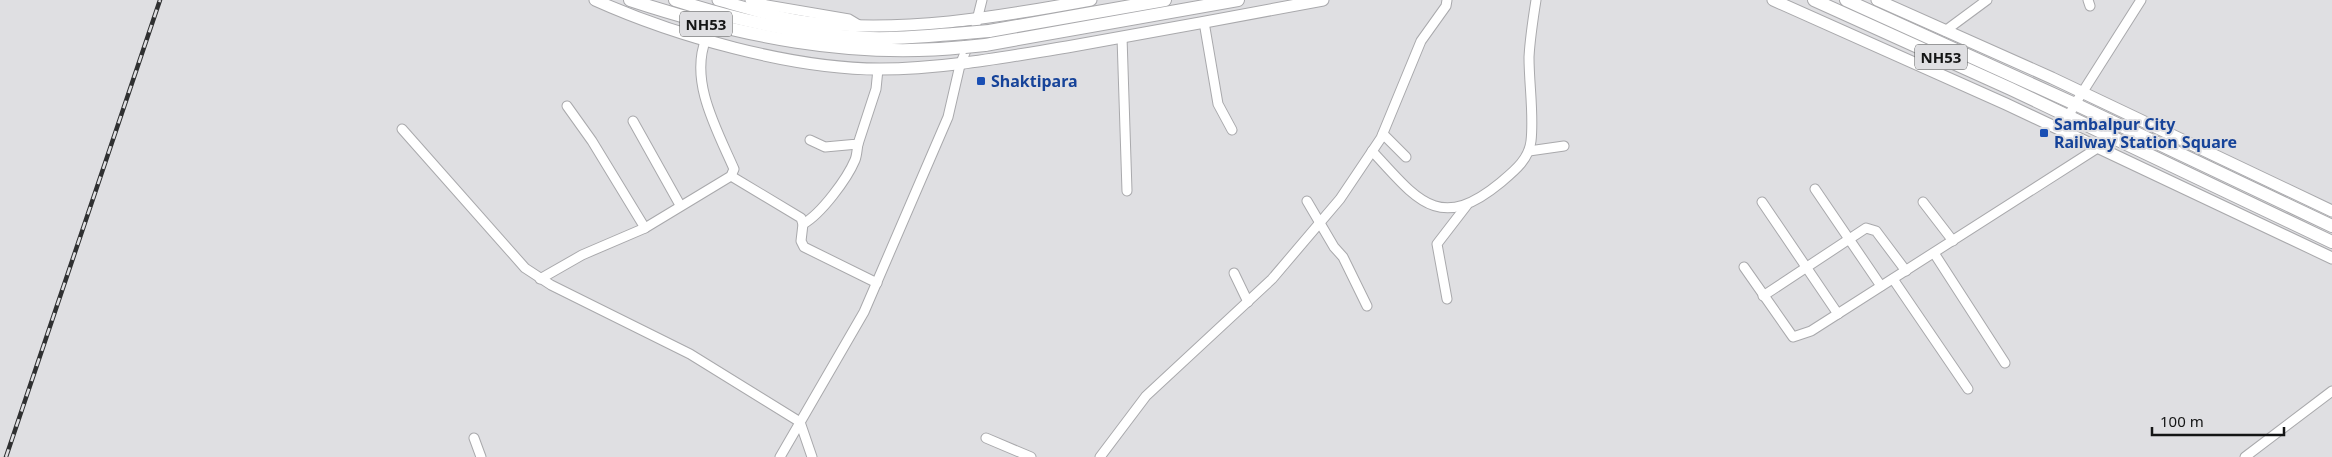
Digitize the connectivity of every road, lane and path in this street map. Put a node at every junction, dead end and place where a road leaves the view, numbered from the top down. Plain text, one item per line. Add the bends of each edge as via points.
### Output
1 (595, 0) edge
2 (630, 0) edge
3 (674, 0) edge
4 (718, 0) edge
5 (750, 0) edge
6 (982, 0) edge
7 (1091, 0) edge
8 (1165, 0) edge
9 (1238, 0) edge
10 (1323, 0) edge
11 (1447, 0) edge
12 (1536, 0) edge
13 (1773, 0) edge
14 (1814, 0) edge
15 (1846, 0) edge
16 (1877, 0) edge
17 (1987, 0) edge
18 (2141, 0) edge
19 (978, 19) junction
20 (1204, 22) junction
21 (859, 25) junction
22 (1945, 31) junction
23 (785, 34) junction
24 (1122, 37) junction
25 (706, 39) junction
26 (960, 64) junction
27 (878, 69) junction
28 (2082, 92) junction
29 (2074, 104) junction
30 (567, 106) dead end
31 (2068, 117) junction
32 (633, 121) dead end
33 (402, 129) dead end
34 (1232, 130) dead end
35 (2061, 130) junction
36 (1383, 134) junction
37 (810, 140) dead end
38 (858, 144) junction
39 (1564, 146) dead end
40 (2099, 147) junction
41 (1372, 151) junction
42 (1529, 151) junction
43 (1406, 157) dead end
44 (731, 176) junction
45 (1815, 189) dead end
46 (1127, 191) dead end
47 (1307, 201) dead end
48 (1762, 202) dead end
49 (1923, 202) dead end
50 (680, 205) junction
51 (1467, 205) junction
52 (2332, 211) edge
53 (803, 224) junction
54 (1319, 224) junction
55 (2332, 226) edge
56 (644, 228) junction
57 (1848, 238) junction
58 (1953, 241) junction
59 (2332, 242) edge
60 (1934, 253) junction
61 (2332, 258) edge
62 (1744, 267) dead end
63 (1807, 268) junction
64 (1906, 271) junction
65 (1234, 273) dead end
66 (540, 279) junction
67 (1893, 279) junction
68 (877, 283) junction
69 (1881, 286) junction
70 (1763, 296) junction
71 (1447, 299) dead end
72 (1248, 302) junction
73 (1367, 306) dead end
74 (1838, 314) junction
75 (2005, 363) dead end
76 (1968, 389) dead end
77 (2332, 391) edge
78 (800, 422) junction
79 (474, 438) dead end
80 (986, 438) dead end
81 (481, 457) edge
82 (780, 457) edge
83 (812, 457) edge
84 (1031, 457) edge
85 (1100, 457) edge
86 (2246, 457) edge

1 - 25 main road via 624,13
2 - 23 highway, NH53 via 711,25
3 - 23 highway, NH53
4 - 21 main road via 807,22
5 - 21 street via 849,19
6 - 19 street
7 - 19 main road
8 - 23 highway, NH53, bridge via 1011,28 954,34 870,38
9 - 23 highway, NH53, bridge via 986,45 897,51 842,49
10 - 20 main road
11 - 36 street via 1421,41
12 - 42 street via 1529,56
13 - 35 main road
14 - 31 highway, NH53
15 - 29 highway, NH53
16 - 22 main road
17 - 22 street
18 - 28 street
19 - 21 main road
19 - 26 street
20 - 24 main road
20 - 34 street via 1218,104
22 - 28 main road
24 - 26 main road
24 - 46 street
25 - 27 main road via 790,60
25 - 44 street via 700,52 701,83 734,169
26 - 27 main road
26 - 68 street via 948,118
27 - 38 street via 874,97
28 - 29 street
28 - 52 main road
29 - 31 street
29 - 55 highway, NH53
30 - 56 street
31 - 35 street
31 - 59 highway, NH53
32 - 50 street
33 - 66 street via 525,268
35 - 40 main road
36 - 41 street
36 - 43 street
37 - 38 street via 825,147
38 - 53 street via 856,159 847,173 814,217
39 - 42 street
40 - 58 street
40 - 61 main road
41 - 51 street via 1414,196 1448,208
41 - 54 street
42 - 51 street via 1514,172 1482,198
44 - 50 street
44 - 53 street via 796,214
45 - 57 street
47 - 54 street
48 - 63 street
49 - 58 street
50 - 56 street
51 - 71 street via 1437,244
53 - 68 street via 800,242 804,246
54 - 72 street
54 - 73 street via 1343,257
56 - 66 street via 582,255
57 - 63 street
57 - 64 street via 1871,228
57 - 69 street
58 - 60 street
60 - 64 street
60 - 75 street
62 - 70 street
63 - 70 street
63 - 74 street
64 - 67 street
65 - 72 street
66 - 78 street via 690,354
67 - 69 street
67 - 76 street
68 - 78 street via 864,312
69 - 74 street
70 - 74 street via 1793,337 1811,331
72 - 85 street via 1146,396
77 - 86 street
78 - 82 street
78 - 83 street
79 - 81 street
80 - 84 street

